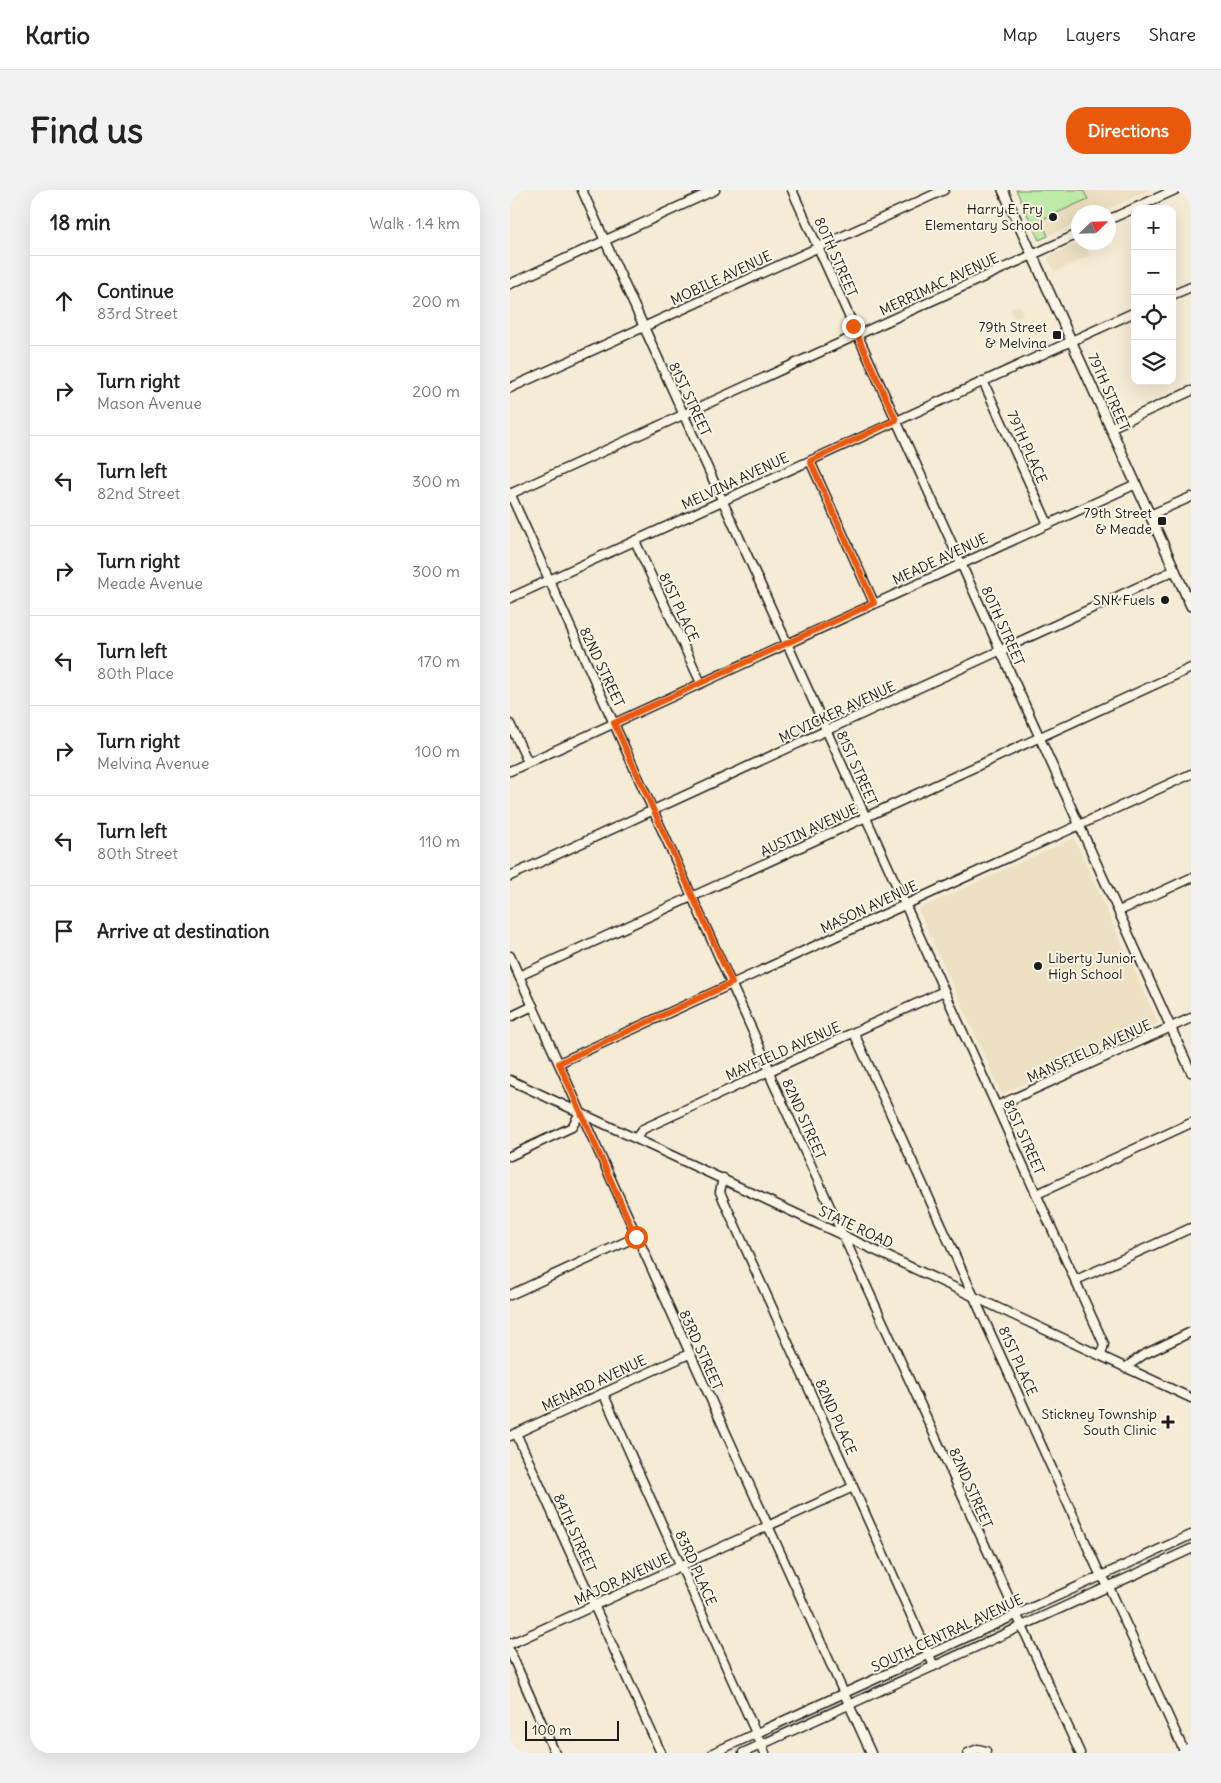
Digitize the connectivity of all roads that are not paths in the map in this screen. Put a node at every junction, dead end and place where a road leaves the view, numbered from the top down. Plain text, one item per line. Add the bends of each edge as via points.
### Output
1 (582, 190) edge
2 (715, 190) edge
3 (792, 190) edge
4 (944, 190) edge
5 (1003, 190) edge
6 (1175, 190) edge
7 (1116, 216) edge
8 (1071, 237) edge
9 (605, 240) junction
10 (818, 247) junction
11 (1032, 255) junction
12 (510, 284) edge
13 (1191, 287) edge
14 (1176, 293) edge
15 (1131, 314) edge
16 (644, 327) junction
17 (857, 335) junction
18 (1071, 341) junction
19 (983, 381) junction
20 (510, 388) edge
21 (1191, 391) edge
22 (684, 414) junction
23 (896, 420) junction
24 (1110, 428) junction
25 (810, 461) junction
26 (1136, 484) junction
27 (510, 493) edge
28 (1191, 497) edge
29 (723, 500) junction
30 (1150, 515) junction
31 (1048, 524) junction
32 (635, 541) junction
33 (961, 563) junction
34 (1175, 570) junction
35 (549, 581) junction
36 (510, 598) edge
37 (1190, 602) edge
38 (874, 603) junction
39 (787, 644) junction
40 (1000, 650) junction
41 (1191, 668) edge
42 (701, 683) junction
43 (614, 723) junction
44 (510, 724) edge
45 (827, 732) junction
46 (1040, 738) junction
47 (528, 762) junction
48 (510, 770) edge
49 (1191, 774) edge
50 (653, 810) junction
51 (866, 818) junction
52 (1079, 824) junction
53 (510, 876) edge
54 (1191, 878) edge
55 (693, 897) junction
56 (905, 904) junction
57 (1119, 911) junction
58 (510, 956) edge
59 (519, 976) junction
60 (732, 983) junction
61 (944, 991) junction
62 (533, 1006) junction
63 (510, 1017) edge
64 (1191, 1018) edge
65 (1171, 1027) junction
66 (854, 1033) junction
67 (559, 1063) junction
68 (770, 1071) junction
69 (1191, 1072) edge
70 (510, 1080) edge
71 (997, 1106) junction
72 (580, 1113) junction
73 (1191, 1123) edge
74 (636, 1138) junction
75 (510, 1156) edge
76 (723, 1178) junction
77 (1036, 1194) junction
78 (1191, 1228) edge
79 (842, 1234) junction
80 (636, 1237) junction
81 (1076, 1280) junction
82 (510, 1295) edge
83 (973, 1295) junction
84 (1191, 1332) edge
85 (689, 1354) junction
86 (1101, 1356) junction
87 (1125, 1368) junction
88 (603, 1393) junction
89 (1191, 1398) edge
90 (513, 1434) edge
91 (853, 1487) junction
92 (768, 1526) junction
93 (1191, 1536) edge
94 (1191, 1548) edge
95 (681, 1566) junction
96 (1102, 1576) junction
97 (1110, 1587) junction
98 (594, 1605) junction
99 (1015, 1615) junction
100 (1023, 1626) junction
101 (510, 1644) edge
102 (510, 1651) edge
103 (929, 1655) junction
104 (934, 1666) junction
105 (845, 1694) junction
106 (850, 1705) junction
107 (756, 1734) junction
108 (762, 1744) junction
109 (986, 1751) dead end
110 (1191, 1751) edge
111 (555, 1753) edge
112 (661, 1753) edge
113 (714, 1753) edge
114 (743, 1753) edge
115 (765, 1753) edge
116 (871, 1753) edge
117 (968, 1753) edge
118 (1080, 1753) edge
119 (1186, 1753) edge

1 - 9 street, 81ST STREET
2 - 9 street
3 - 10 street, 80TH STREET
4 - 10 street, MOBILE AVENUE
5 - 11 main road, 79TH STREET
6 - 7 street
8 - 11 street, MERRIMAC AVENUE
9 - 12 street
9 - 16 street, 81ST STREET
10 - 16 street, MOBILE AVENUE
10 - 17 street, 80TH STREET
11 - 17 street, MERRIMAC AVENUE
11 - 18 main road, 79TH STREET
13 - 14 street
15 - 18 street, MELVINA AVENUE
16 - 20 street, MOBILE AVENUE
16 - 22 street, 81ST STREET
17 - 22 street, MERRIMAC AVENUE
17 - 23 street, 80TH STREET
18 - 19 street, MELVINA AVENUE
18 - 24 main road, 79TH STREET
19 - 23 street, MELVINA AVENUE
19 - 31 street, 79TH PLACE
21 - 24 street
22 - 27 street, MERRIMAC AVENUE
22 - 29 street, 81ST STREET
23 - 25 street, MELVINA AVENUE
23 - 33 street, 80TH STREET
24 - 26 main road, 79TH STREET
25 - 29 street, MELVINA AVENUE
25 - 38 street
26 - 30 main road, 79TH STREET
26 - 31 street, MEADE AVENUE
27 - 35 street, 82ND STREET
28 - 30 street
29 - 32 street, MELVINA AVENUE
29 - 39 street, 81ST STREET
30 - 34 main road, 79TH STREET
31 - 33 street, MEADE AVENUE
32 - 35 street, MELVINA AVENUE
32 - 42 street, 81ST PLACE
33 - 38 street, MEADE AVENUE
33 - 40 street, 80TH STREET
34 - 37 main road, 79TH STREET
34 - 40 street, MCVICKER AVENUE
35 - 36 street, MELVINA AVENUE
35 - 43 street, 82ND STREET
38 - 39 street, MEADE AVENUE
39 - 42 street, MEADE AVENUE
39 - 45 street, 81ST STREET
40 - 45 street, MCVICKER AVENUE
40 - 46 street, 80TH STREET
41 - 46 street, AUSTIN AVENUE
42 - 43 street, MEADE AVENUE
43 - 47 street, MEADE AVENUE
43 - 50 street, 82ND STREET
44 - 47 street
45 - 50 street, MCVICKER AVENUE
45 - 51 street, 81ST STREET
46 - 51 street, AUSTIN AVENUE
46 - 52 street, 80TH STREET
47 - 48 street, MEADE AVENUE
49 - 52 street, MASON AVENUE
50 - 53 street, MCVICKER AVENUE
50 - 55 street, 82ND STREET
51 - 55 street, AUSTIN AVENUE
51 - 56 street, 81ST STREET
52 - 56 street, MASON AVENUE
52 - 57 street, 80TH STREET
54 - 57 street
55 - 59 street, AUSTIN AVENUE
55 - 60 street, 82ND STREET
56 - 60 street, MASON AVENUE
56 - 61 street, 81ST STREET
57 - 65 street, 80TH STREET
58 - 59 street, 83RD STREET
59 - 62 street, 83RD STREET
60 - 67 street, MASON AVENUE
60 - 68 street, 82ND STREET
61 - 66 street, MAYFIELD AVENUE
61 - 71 street, 81ST STREET
62 - 63 street
62 - 67 street, 83RD STREET
64 - 65 street, MANSFIELD AVENUE
65 - 69 street, 80TH STREET
65 - 71 street, MANSFIELD AVENUE
66 - 68 street, MAYFIELD AVENUE
66 - 83 street, 81ST PLACE
67 - 72 street, 83RD STREET
68 - 74 street, MAYFIELD AVENUE via 643,1129
68 - 79 street, 82ND STREET
70 - 72 street, STATE ROAD
71 - 77 street, 81ST STREET
72 - 74 street, STATE ROAD
72 - 75 street via 572,1127
72 - 80 street, 83RD STREET
73 - 77 street
74 - 76 street, STATE ROAD
76 - 79 street, STATE ROAD
76 - 91 street, 82ND PLACE via 720,1192
77 - 81 street, 81ST STREET
78 - 81 street
79 - 83 street, STATE ROAD
79 - 99 street, 82ND STREET
80 - 82 street
80 - 85 street, 83RD STREET
81 - 86 street, 81ST STREET via 1104,1344
83 - 86 street, STATE ROAD
83 - 96 street, 81ST PLACE
84 - 87 street via 1143,1355
85 - 88 street, MENARD AVENUE
85 - 92 street, 83RD STREET
86 - 87 street, STATE ROAD
87 - 89 street, STATE ROAD
88 - 90 street, MENARD AVENUE
88 - 95 street, 83RD PLACE
90 - 98 street, 84TH STREET
91 - 92 street, MAJOR AVENUE
91 - 103 street, 82ND PLACE
92 - 95 street, MAJOR AVENUE
92 - 105 street, 83RD STREET
93 - 96 street, SOUTH CENTRAL AVENUE
94 - 97 street, SOUTH CENTRAL AVENUE
95 - 98 street, MAJOR AVENUE
95 - 107 street, 83RD PLACE
96 - 97 street, 81ST PLACE
96 - 99 street, SOUTH CENTRAL AVENUE
97 - 100 street, SOUTH CENTRAL AVENUE
97 - 119 street, 81ST PLACE
98 - 101 street, MAJOR AVENUE
98 - 112 street, 84TH STREET
99 - 100 street, 82ND STREET
99 - 103 street, SOUTH CENTRAL AVENUE
100 - 104 street, SOUTH CENTRAL AVENUE
100 - 118 street, 82ND STREET
102 - 111 street
103 - 104 street, 82ND PLACE
103 - 105 street, SOUTH CENTRAL AVENUE
104 - 106 street, SOUTH CENTRAL AVENUE
105 - 106 street, 83RD STREET
105 - 107 street, SOUTH CENTRAL AVENUE
106 - 108 street, SOUTH CENTRAL AVENUE
106 - 116 street, 83RD STREET
107 - 108 street, 83RD PLACE
107 - 113 street, SOUTH CENTRAL AVENUE
108 - 114 street, SOUTH CENTRAL AVENUE
108 - 115 street, 83RD PLACE
109 - 117 street via 978,1748
110 - 119 street

